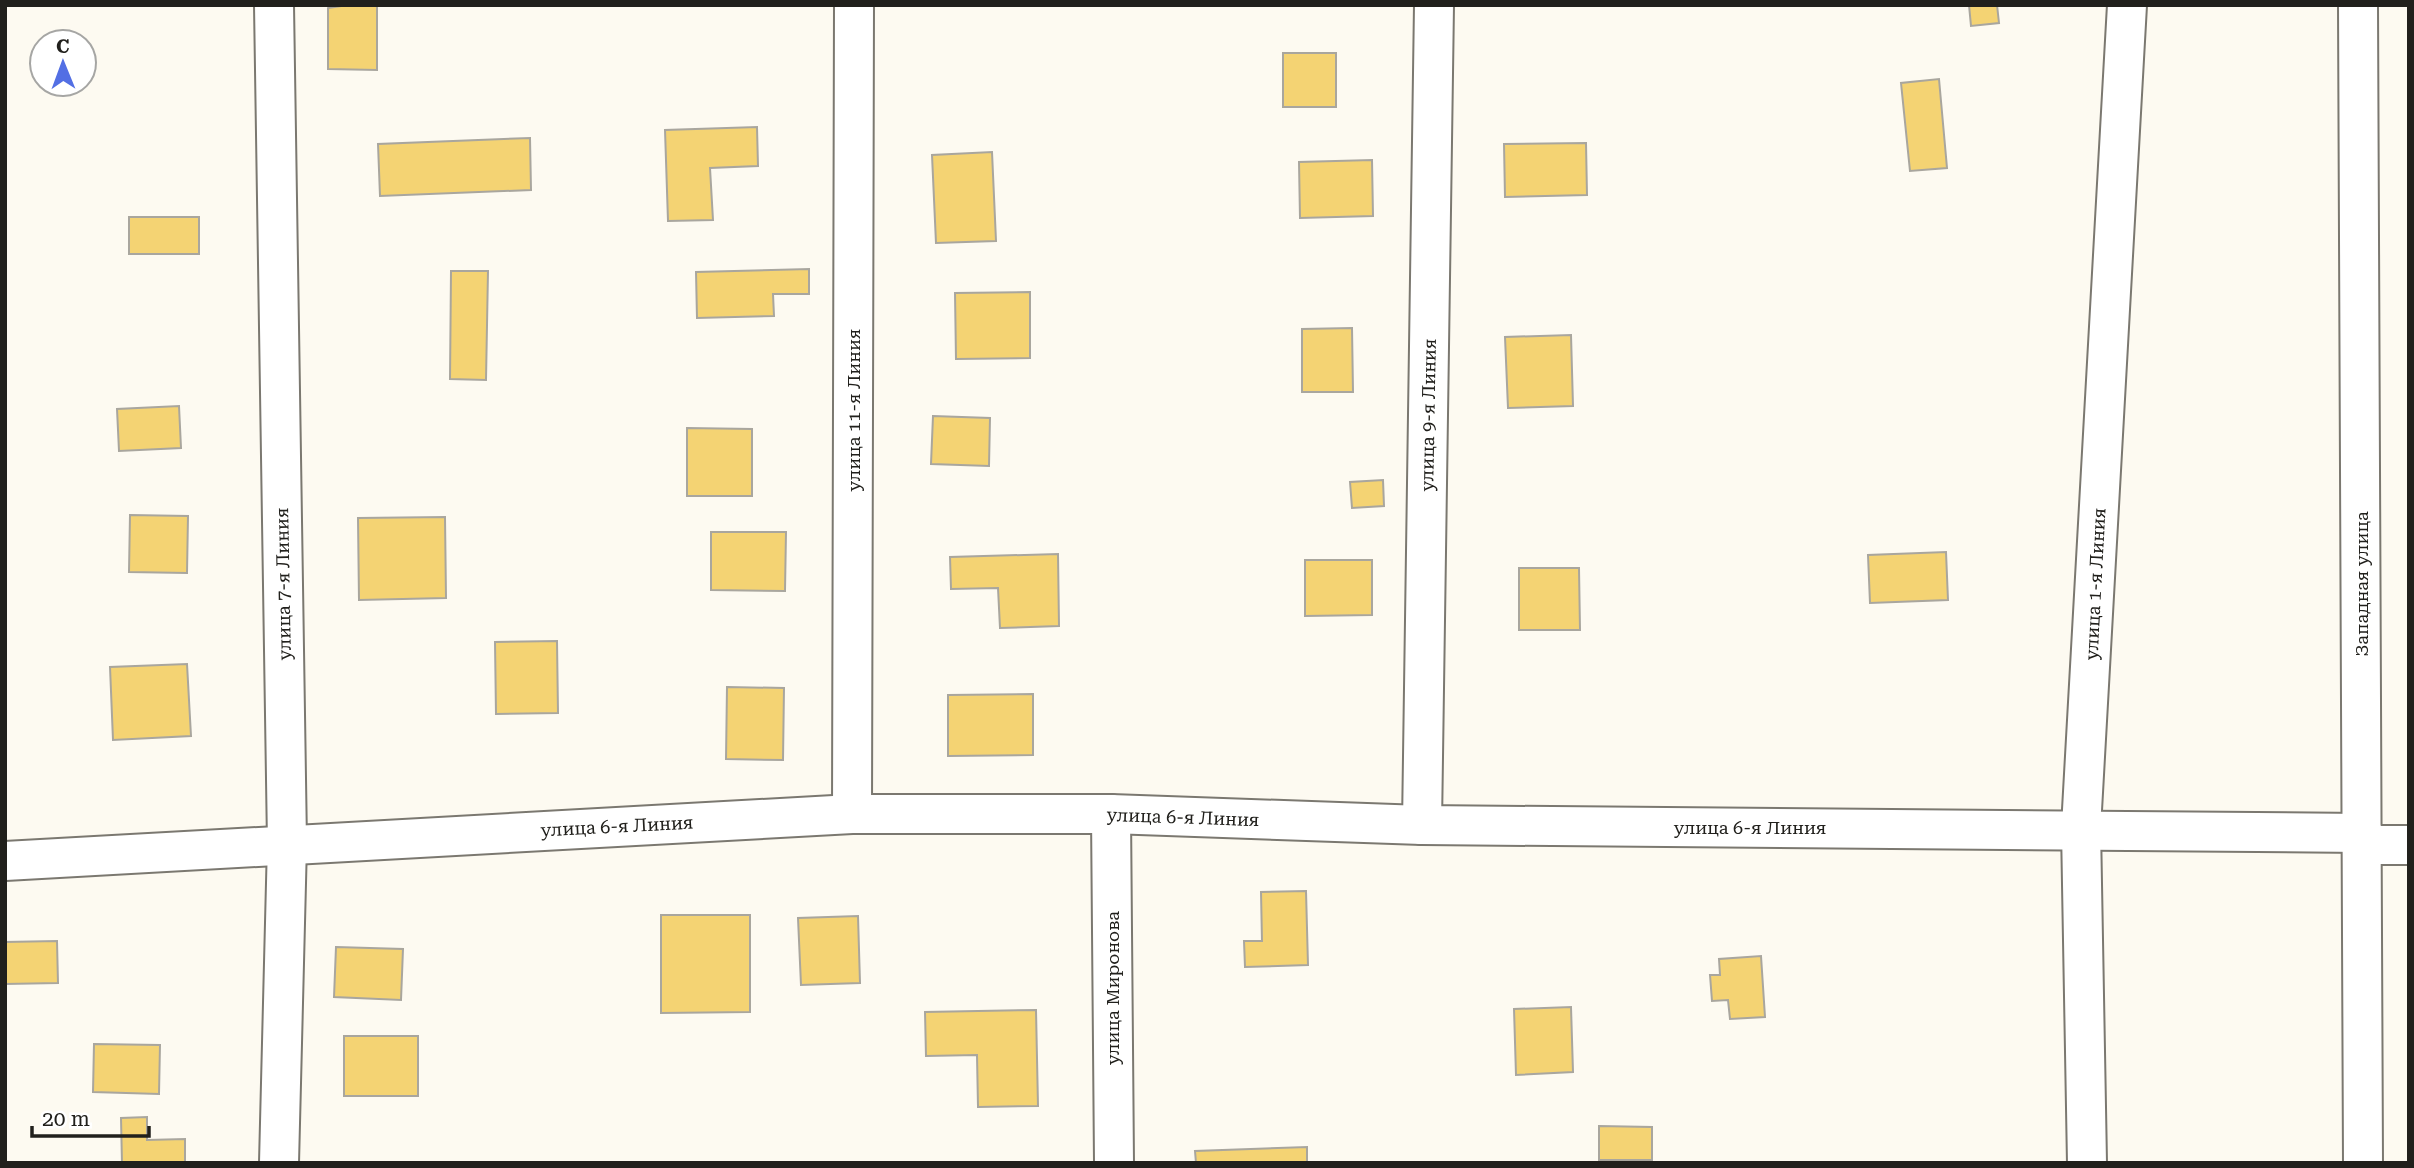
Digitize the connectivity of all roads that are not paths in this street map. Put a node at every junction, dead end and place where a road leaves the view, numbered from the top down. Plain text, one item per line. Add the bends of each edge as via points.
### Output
1 (274, 5) edge
2 (854, 5) edge
3 (1434, 5) edge
4 (2127, 5) edge
5 (2358, 5) edge
6 (852, 814) junction
7 (1111, 814) junction
8 (1422, 825) junction
9 (2081, 828) junction
10 (2363, 839) junction
11 (287, 843) junction
12 (2409, 845) edge
13 (5, 861) edge
14 (279, 1163) edge
15 (1114, 1163) edge
16 (2088, 1163) edge
17 (2363, 1163) edge

1 - 11 street, улица 7-я Линия
2 - 6 street, улица 11-я Линия
3 - 8 street, улица 9-я Линия
4 - 9 street, улица 1-я Линия
5 - 10 street, Западная улица
6 - 7 street, улица 6-я Линия
6 - 11 street, улица 6-я Линия
7 - 8 street, улица 6-я Линия
7 - 15 street, улица Миронова
8 - 9 street, улица 6-я Линия
9 - 10 street, улица 6-я Линия
9 - 16 street, улица 1-я Линия
10 - 12 street, улица 6-я Линия
10 - 17 street, Западная улица
11 - 13 street, улица 6-я Линия
11 - 14 street, улица 7-я Линия

